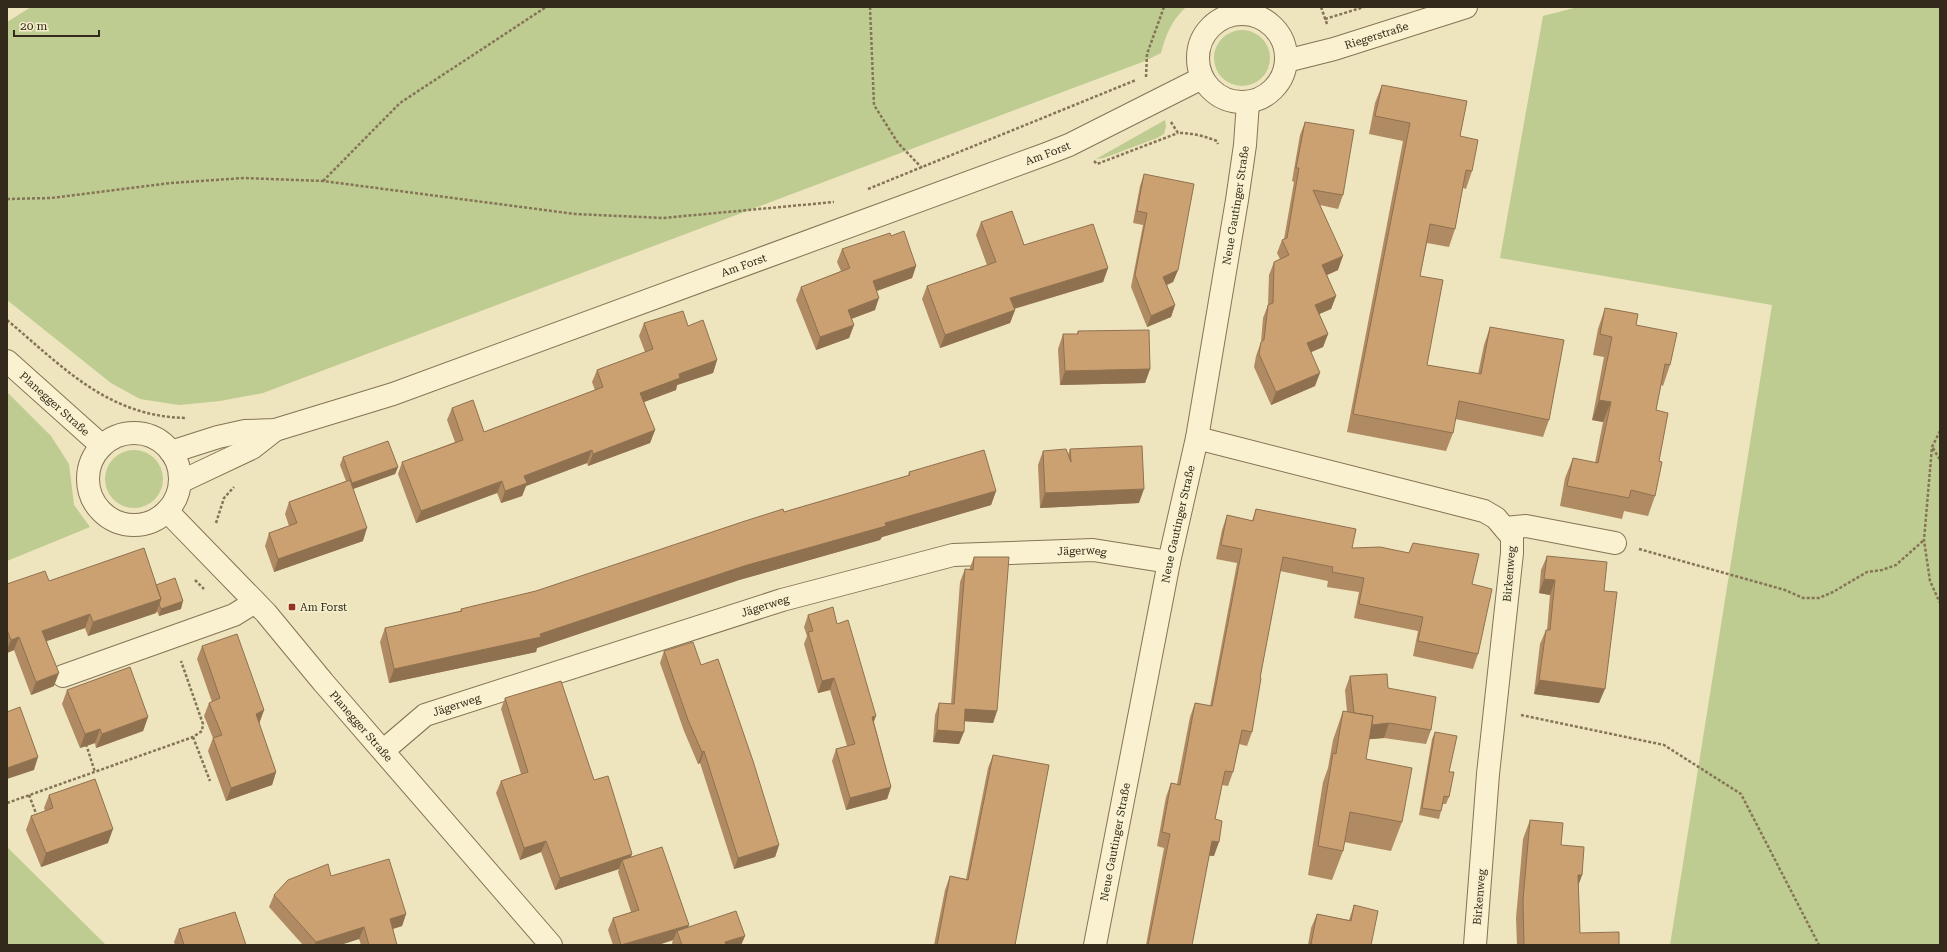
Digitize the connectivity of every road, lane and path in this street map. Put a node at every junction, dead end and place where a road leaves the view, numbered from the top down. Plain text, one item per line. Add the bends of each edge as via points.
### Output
1 (546, 7) edge
2 (870, 7) edge
3 (1164, 7) edge
4 (1364, 7) edge
5 (1466, 7) edge
6 (1259, 12) edge
7 (1325, 19) dead end
8 (1286, 61) junction
9 (1146, 76) junction
10 (1202, 78) junction
11 (1158, 101) junction
12 (1248, 102) junction
13 (1178, 134) junction
14 (1072, 143) junction
15 (1218, 148) dead end
16 (922, 168) junction
17 (323, 181) junction
18 (865, 191) dead end
19 (7, 199) edge
20 (836, 202) dead end
21 (7, 320) edge
22 (7, 361) edge
23 (189, 418) dead end
24 (275, 430) junction
25 (1940, 431) edge
26 (1197, 438) junction
27 (102, 446) junction
28 (1932, 447) junction
29 (171, 452) junction
30 (228, 460) junction
31 (1940, 460) edge
32 (180, 482) junction
33 (167, 512) junction
34 (1505, 528) junction
35 (1924, 540) junction
36 (194, 541) junction
37 (1615, 543) joint
38 (1169, 562) junction
39 (255, 602) junction
40 (1940, 603) edge
41 (178, 654) dead end
42 (63, 676) dead end
43 (1495, 710) junction
44 (194, 737) junction
45 (86, 743) edge
46 (384, 750) junction
47 (95, 772) junction
48 (210, 781) dead end
49 (29, 795) junction
50 (7, 803) edge
51 (37, 817) edge
52 (551, 945) edge
53 (1095, 945) edge
54 (1474, 945) edge
55 (1819, 945) edge

1 - 17 path via 400,103
2 - 16 path via 874,105 898,143
3 - 9 path via 1147,54
4 - 7 path
5 - 8 street, Riegerstraße via 1334,49
6 - 8 street via 1279,34 1285,47
6 - 10 street via 1227,16 1214,23 1204,34 1198,48 1197,64
8 - 12 street via 1282,76 1274,88 1262,98
9 - 11 path
9 - 16 path
10 - 11 street, Am Forst
10 - 12 street via 1210,89 1221,97 1234,102
11 - 13 path
11 - 14 street, Am Forst
12 - 26 street, Neue Gautinger Straße via 1238,200
13 - 14 path via 1097,164
13 - 15 path via 1205,136 1217,141
14 - 24 street, Am Forst via 393,394
16 - 18 path
17 - 19 path via 244,178 171,183 51,198
17 - 20 path via 575,214 663,218
21 - 23 path via 79,381 103,397 131,409 157,416
22 - 27 street, Planegger Straße
24 - 29 street, Am Forst via 245,431
24 - 30 street, Am Forst via 252,448
25 - 28 path
26 - 34 street, Birkenweg via 1484,511
26 - 38 street, Neue Gautinger Straße
27 - 29 street via 114,437 128,433 143,434 157,438
27 - 33 street via 93,458 89,472 89,487 103,512 115,521 130,525 146,523
28 - 31 path
28 - 35 path
29 - 32 street via 177,461
30 - 32 street, Am Forst
30 - 36 path via 239,482 224,498 216,523
32 - 33 street via 178,492
33 - 36 street, Planegger Straße
34 - 37 street via 1526,526
34 - 43 street, Birkenweg via 1512,537 1513,549
35 - 37 path via 1896,565 1867,572 1819,598 1803,598 1778,588
35 - 40 path via 1930,581
36 - 39 street, Planegger Straße
38 - 46 street, Jägerweg via 1093,550 952,555 782,600 425,715
38 - 53 street, Neue Gautinger Straße
39 - 42 street via 234,615
39 - 46 street, Planegger Straße
41 - 44 path via 203,724 202,731
43 - 54 street, Birkenweg
43 - 55 path via 1664,745 1741,794
44 - 47 path
44 - 48 path
45 - 47 path
46 - 52 street, Planegger Straße
47 - 49 path
49 - 50 path
49 - 51 path

